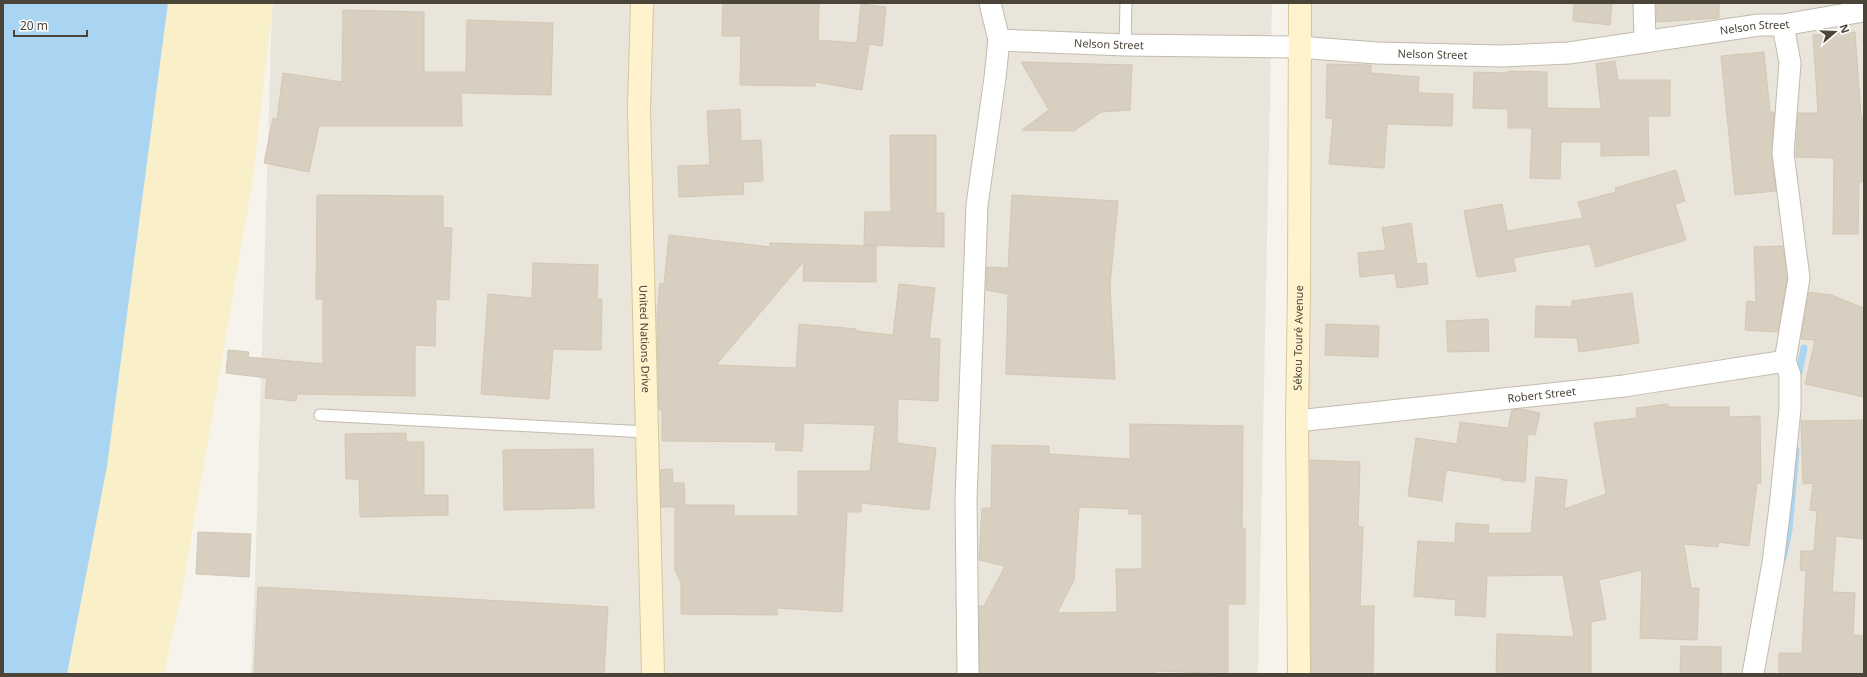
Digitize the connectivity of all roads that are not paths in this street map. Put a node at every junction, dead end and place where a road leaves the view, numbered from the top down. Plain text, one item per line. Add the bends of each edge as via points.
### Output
1 (642, 3) edge
2 (990, 3) edge
3 (1126, 3) edge
4 (1300, 3) edge
5 (1644, 3) edge
6 (1864, 11) edge
7 (1783, 25) junction
8 (999, 40) junction
9 (1645, 41) junction
10 (1125, 45) junction
11 (1298, 47) junction
12 (1784, 361) junction
13 (320, 415) dead end
14 (1297, 421) junction
15 (647, 432) junction
16 (653, 674) edge
17 (968, 674) edge
18 (1299, 674) edge
19 (1753, 674) edge

1 - 15 main road, United Nations Drive via 640,110
2 - 8 street
3 - 10 lane
4 - 11 main road, Sékou Touré Avenue
5 - 9 street
6 - 7 street, Nelson Street
7 - 9 street, Nelson Street via 1759,25
7 - 12 street via 1790,63 1783,154 1799,278
8 - 10 street, Nelson Street
8 - 17 street via 996,78 977,205 966,499
9 - 11 street, Nelson Street via 1569,53 1502,56 1377,53
10 - 11 street, Nelson Street
11 - 14 main road, Sékou Touré Avenue
12 - 14 street, Robert Street via 1624,386
12 - 19 street via 1790,375 1790,409 1782,490 1773,563
13 - 15 lane
14 - 18 main road, Sékou Touré Avenue
15 - 16 main road, United Nations Drive

